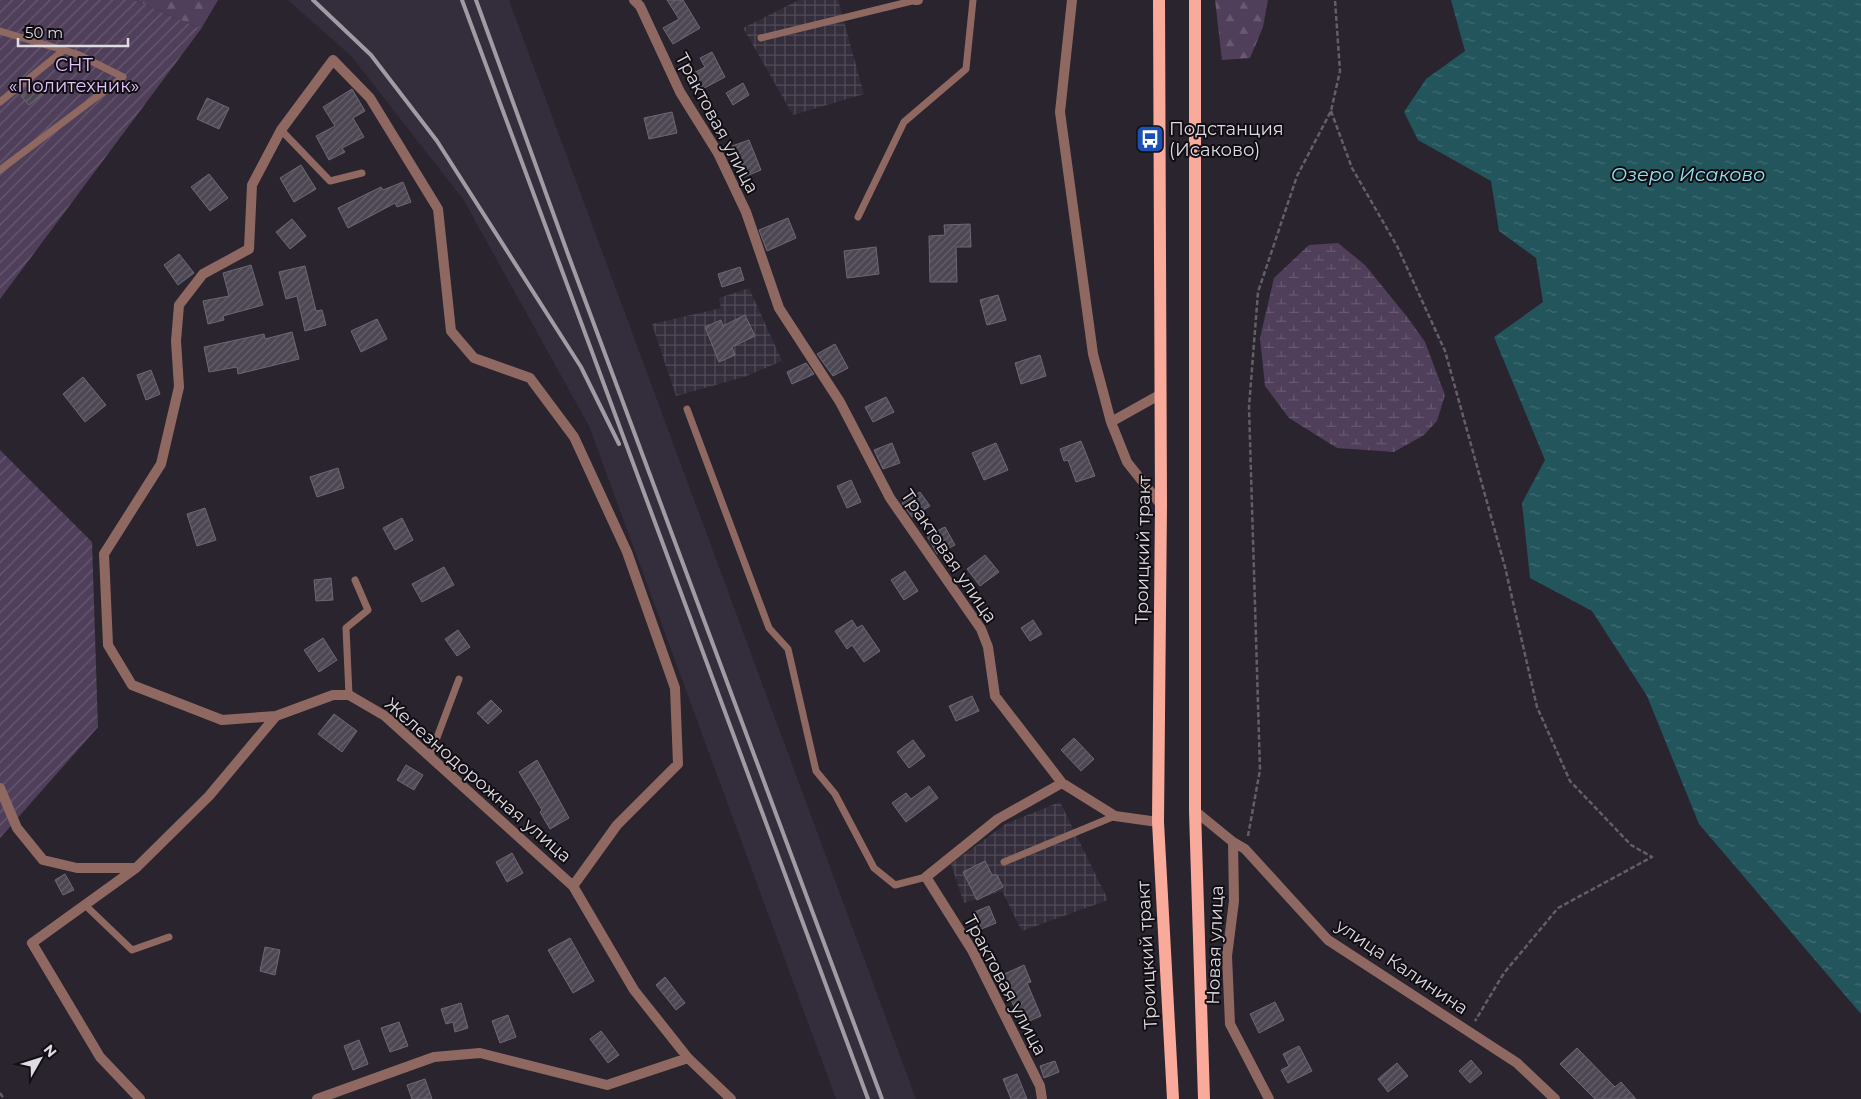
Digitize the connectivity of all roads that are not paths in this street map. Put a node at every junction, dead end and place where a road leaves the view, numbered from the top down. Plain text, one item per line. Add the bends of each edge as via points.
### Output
1 (634, 0) edge
2 (916, 0) edge
3 (973, 0) edge
4 (1072, 0) edge
5 (1159, 0) edge
6 (1195, 0) edge
7 (0, 31) edge
8 (760, 38) dead end
9 (64, 50) junction
10 (0, 102) edge
11 (281, 130) junction
12 (0, 170) edge
13 (362, 173) dead end
14 (858, 217) dead end
15 (1161, 394) junction
16 (686, 409) dead end
17 (1111, 422) junction
18 (1161, 505) junction
19 (354, 580) dead end
20 (458, 679) dead end
21 (350, 695) junction
22 (276, 716) junction
23 (430, 756) junction
24 (1062, 783) junction
25 (0, 788) edge
26 (1195, 811) junction
27 (1115, 816) junction
28 (1158, 822) junction
29 (1233, 842) junction
30 (1004, 862) dead end
31 (136, 868) junction
32 (926, 877) junction
33 (573, 886) junction
34 (85, 905) junction
35 (169, 937) dead end
36 (688, 1058) junction
37 (140, 1099) edge
38 (317, 1099) edge
39 (731, 1099) edge
40 (1042, 1099) edge
41 (1173, 1099) edge
42 (1204, 1099) edge
43 (1269, 1099) edge
44 (1555, 1099) edge

1 - 24 street, Трактовая улица via 640,6 680,92 718,153 746,212 779,308 840,402 890,498 980,629 988,647 996,696
2 - 8 lane
3 - 14 lane via 966,69 904,122
4 - 17 street via 1060,112 1093,354
5 - 15 main road, Троицкий тракт
6 - 26 main road
7 - 9 lane
9 - 10 lane
9 - 12 lane via 123,77
11 - 13 lane via 330,181
11 - 22 street, Железнодорожная улица via 252,185 249,249 202,274 179,305 176,342 178,387 161,464 104,554 108,645 132,686 222,720
11 - 33 street, Железнодорожная улица via 333,60 370,98 438,209 451,331 474,358 530,378 574,437 627,552 675,688 678,764 617,825
15 - 17 street
15 - 18 main road, Троицкий тракт
16 - 32 lane via 769,628 788,649 816,771 835,794 874,868 895,885
17 - 18 street via 1127,462
18 - 28 main road, Троицкий тракт
19 - 21 lane via 368,610 346,628
20 - 23 lane
21 - 22 street, Железнодорожная улица via 333,695
21 - 23 street, Железнодорожная улица via 385,716
22 - 31 street, Железнодорожная улица via 209,796
23 - 33 street, Железнодорожная улица
24 - 27 street
24 - 32 street via 998,819
25 - 31 street via 17,828 43,860 77,868
26 - 29 street, улица Калинина
26 - 42 main road
27 - 28 street
27 - 30 lane
28 - 41 main road, Троицкий тракт
29 - 43 street, Новая улица via 1234,901 1227,956 1230,1024
29 - 44 street, улица Калинина via 1245,849 1328,940 1517,1062
31 - 34 street, Железнодорожная улица
32 - 40 street, Трактовая улица via 972,950 1040,1086
33 - 36 street, Железнодорожная улица via 634,990
34 - 35 lane via 132,950
34 - 37 street, Железнодорожная улица via 32,943 100,1057
36 - 38 street via 607,1085 480,1053 434,1057
36 - 39 street, Железнодорожная улица

